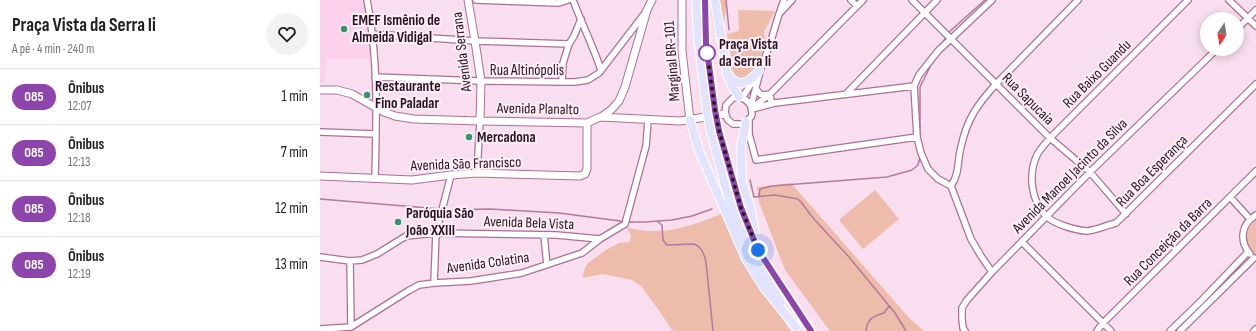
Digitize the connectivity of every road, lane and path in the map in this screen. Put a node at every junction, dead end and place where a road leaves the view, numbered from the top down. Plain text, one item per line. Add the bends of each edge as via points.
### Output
1 (367, 0) edge
2 (468, 0) edge
3 (476, 0) edge
4 (568, 0) edge
5 (574, 0) edge
6 (682, 0) edge
7 (696, 0) edge
8 (705, 0) edge
9 (715, 0) edge
10 (784, 0) edge
11 (792, 0) edge
12 (851, 0) edge
13 (863, 0) edge
14 (912, 0) edge
15 (937, 0) edge
16 (992, 0) edge
17 (1078, 0) edge
18 (1188, 0) edge
19 (1230, 0) edge
20 (649, 4) edge
21 (857, 6) junction
22 (1256, 10) edge
23 (925, 12) junction
24 (779, 14) junction
25 (1248, 18) junction
26 (581, 19) junction
27 (1244, 22) edge
28 (1256, 26) edge
29 (631, 31) junction
30 (372, 34) junction
31 (640, 36) junction
32 (951, 38) junction
33 (476, 41) junction
34 (569, 44) junction
35 (1210, 56) edge
36 (602, 70) junction
37 (760, 70) junction
38 (727, 73) junction
39 (375, 77) junction
40 (481, 81) junction
41 (562, 82) junction
42 (857, 84) junction
43 (996, 84) junction
44 (1256, 84) edge
45 (914, 86) junction
46 (756, 89) junction
47 (320, 90) edge
48 (861, 92) junction
49 (770, 94) junction
50 (846, 94) junction
51 (740, 97) junction
52 (619, 101) junction
53 (775, 103) junction
54 (376, 107) junction
55 (752, 107) junction
56 (711, 111) junction
57 (725, 114) junction
58 (600, 117) junction
59 (617, 118) junction
60 (648, 120) junction
61 (690, 120) junction
62 (748, 121) junction
63 (480, 122) junction
64 (587, 123) junction
65 (715, 131) junction
66 (320, 132) edge
67 (376, 134) junction
68 (918, 137) junction
69 (1050, 138) junction
70 (1256, 171) edge
71 (1090, 172) junction
72 (477, 173) junction
73 (451, 175) junction
74 (320, 176) edge
75 (375, 179) junction
76 (951, 186) junction
77 (1230, 197) junction
78 (733, 210) junction
79 (1126, 214) junction
80 (1256, 215) edge
81 (1047, 217) junction
82 (1250, 219) junction
83 (436, 233) junction
84 (544, 235) junction
85 (600, 239) junction
86 (1022, 242) junction
87 (758, 250) junction
88 (1248, 252) junction
89 (320, 257) edge
90 (1255, 259) edge
91 (350, 261) junction
92 (547, 265) junction
93 (992, 272) junction
94 (434, 283) junction
95 (1103, 323) junction
96 (352, 327) junction
97 (320, 329) edge
98 (798, 329) edge
99 (811, 331) edge
100 (965, 331) edge
101 (1097, 331) edge
102 (1111, 331) edge
103 (1170, 331) edge
104 (1180, 331) edge

1 - 30 street
2 - 33 street, Avenida Serrana
3 - 4 street via 559,3
5 - 26 street
6 - 61 street, Marginal BR-101 via 682,51
7 - 56 main road via 698,37
8 - 56 main road
9 - 38 main road
10 - 24 street
11 - 24 street
12 - 21 street
13 - 21 street
14 - 23 street, Rua Sapucaia
15 - 23 street
16 - 32 street
17 - 43 street
18 - 69 street, Rua Baixo Guandu
19 - 25 street
20 - 29 street, Rua Altinópolis
20 - 31 street
21 - 49 street
22 - 25 street
23 - 32 street, Rua Sapucaia
23 - 42 street
24 - 37 street
25 - 27 street
25 - 28 street
26 - 34 street
26 - 36 street
29 - 31 street via 636,31
29 - 36 street, Rua Altinópolis
30 - 33 street
30 - 39 street
31 - 52 street
32 - 43 street, Rua Sapucaia
32 - 45 street via 919,75
33 - 34 street
33 - 40 street, Avenida Serrana
34 - 41 street
35 - 71 street, Avenida Manoel Jacinto da Silva
36 - 41 street, Rua Altinópolis via 588,80
37 - 38 main road via 749,81 743,83 731,79
37 - 46 street
37 - 51 street
38 - 51 main road
39 - 40 street, Rua Altinópolis
39 - 54 street
40 - 41 street, Rua Altinópolis
40 - 63 street, Avenida Serrana
42 - 48 street
42 - 50 street
43 - 69 street, Rua Sapucaia
43 - 76 street via 973,112 967,125 960,148 956,178
44 - 79 street, Rua Boa Esperança
45 - 48 street
45 - 68 street
46 - 49 street via 760,94
46 - 55 street
47 - 54 street, Avenida Planalto via 337,90 352,94
48 - 50 street
49 - 53 street via 769,98
49 - 55 street
50 - 53 street
51 - 55 street
51 - 57 street via 728,102
52 - 58 street
52 - 59 street
53 - 55 street
54 - 63 street, Avenida Planalto via 395,116 414,119
54 - 67 street
55 - 62 street
56 - 65 main road, bridge
57 - 61 street, Avenida Planalto
57 - 62 street via 734,124 740,125
58 - 59 street, Avenida Planalto
58 - 64 street, Avenida Planalto
59 - 60 street, Avenida Planalto
60 - 61 street, Avenida Planalto
60 - 85 street, Avenida Colatina via 646,146 625,224
61 - 78 main road via 700,153 716,188
62 - 68 street via 756,160
62 - 87 main road via 741,147 742,183 750,206
63 - 64 street, Avenida Planalto
63 - 72 street, Avenida Serrana
64 - 72 street, Avenida São Francisco via 585,174 580,176
65 - 78 main road via 725,186
65 - 78 main road via 734,185
66 - 67 street
67 - 75 street
68 - 76 street via 921,153 928,168 938,179
69 - 71 street, Rua Sapucaia
69 - 81 street, Rua Baixo Guandu via 1037,155 1032,172 1034,194
70 - 77 street, Rua Conceição da Barra
71 - 79 street, Rua Sapucaia
71 - 81 street, Avenida Manoel Jacinto da Silva
72 - 73 street, Avenida São Francisco
73 - 75 street, Avenida São Francisco via 412,180
73 - 83 street
74 - 75 street, Avenida São Francisco
76 - 93 street via 971,239
77 - 82 street
77 - 95 street, Rua Conceição da Barra
78 - 87 main road
78 - 98 main road via 755,260
79 - 81 street, Rua Boa Esperança via 1116,223 1087,231 1068,227
80 - 82 street
81 - 86 street, Avenida Manoel Jacinto da Silva
82 - 88 street via 1243,236
83 - 84 street, Avenida Bela Vista
83 - 91 street, Avenida Bela Vista via 406,236 377,254 362,260
83 - 94 street
84 - 85 street, Avenida Bela Vista
84 - 92 street
85 - 92 street, Avenida Colatina via 582,253
86 - 93 street, Avenida Manoel Jacinto da Silva
86 - 95 street
87 - 99 main road
88 - 90 street
88 - 103 street
89 - 91 street, Avenida Bela Vista
90 - 104 street
91 - 96 street
92 - 94 street, Avenida Colatina via 522,273 471,281
93 - 100 street, Avenida Manoel Jacinto da Silva via 962,308
94 - 96 street, Avenida Colatina via 419,285
95 - 101 street, Rua Conceição da Barra
95 - 102 street
96 - 97 street, Avenida Colatina

